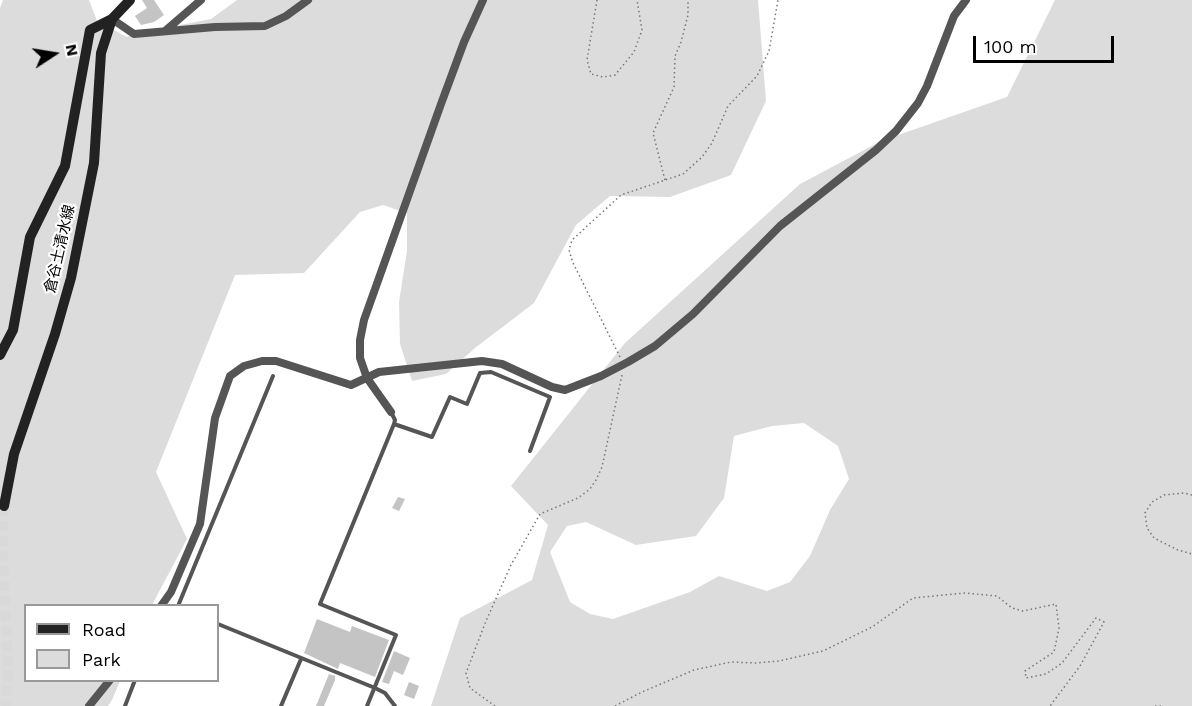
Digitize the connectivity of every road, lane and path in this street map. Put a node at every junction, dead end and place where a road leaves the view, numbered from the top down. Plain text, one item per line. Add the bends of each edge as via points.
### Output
1 (130, 0) edge
2 (201, 0) edge
3 (308, 0) edge
4 (483, 0) edge
5 (597, 0) edge
6 (637, 0) edge
7 (688, 0) edge
8 (778, 0) edge
9 (966, 0) edge
10 (112, 19) junction
11 (165, 31) junction
12 (665, 181) junction
13 (0, 355) edge
14 (624, 364) junction
15 (273, 376) dead end
16 (367, 378) junction
17 (391, 412) joint
18 (394, 424) junction
19 (530, 451) dead end
20 (1192, 495) edge
21 (4, 506) dead end
22 (1192, 554) edge
23 (162, 604) edge
24 (179, 604) edge
25 (219, 624) edge
26 (301, 659) junction
27 (109, 682) edge
28 (135, 682) edge
29 (375, 688) junction
30 (89, 706) edge
31 (125, 706) edge
32 (281, 706) edge
33 (367, 706) edge
34 (395, 706) edge
35 (495, 706) edge
36 (615, 706) edge
37 (1050, 706) edge
38 (1155, 706) edge
39 (1161, 706) edge

1 - 10 main road, 倉谷土清水線
2 - 11 street
3 - 11 street via 265,26
4 - 16 street via 444,96 364,320 360,358
5 - 6 path via 587,60 591,74 603,77 615,75 634,52 642,30
7 - 12 path via 688,15 675,56 674,87 653,133
8 - 12 path via 769,51 757,76 728,106 702,157 683,174
9 - 14 street via 954,16 918,103 896,131 780,226 693,314 655,346
10 - 11 street via 134,34
10 - 13 main road via 90,30 65,166 30,237 13,330
10 - 21 main road, 倉谷土清水線 via 101,53 94,163 71,278 14,454
12 - 14 path via 621,195 572,240 569,250
14 - 16 street via 565,390 502,364 482,361 380,372
14 - 35 path via 596,480 578,498 540,514 532,525 490,611 466,673 470,688
15 - 24 lane
16 - 17 street
16 - 23 street via 351,385 276,361 244,366 230,376 215,418 200,524
17 - 18 lane
18 - 19 lane via 432,437 450,397 467,404 480,373 490,372 550,397
18 - 29 lane via 320,604 396,635
20 - 22 path via 1164,495 1152,502 1145,513 1147,528 1154,538
25 - 26 lane
26 - 29 lane
26 - 32 lane
27 - 30 street
28 - 31 lane
29 - 33 lane
29 - 34 lane
36 - 37 path via 694,670 731,662 779,661 823,651 872,627 913,598 965,593 997,596 1023,611 1056,604 1059,628 1054,652 1025,671 1026,678 1046,674 1062,663 1096,618 1104,622 1080,666
38 - 39 path

